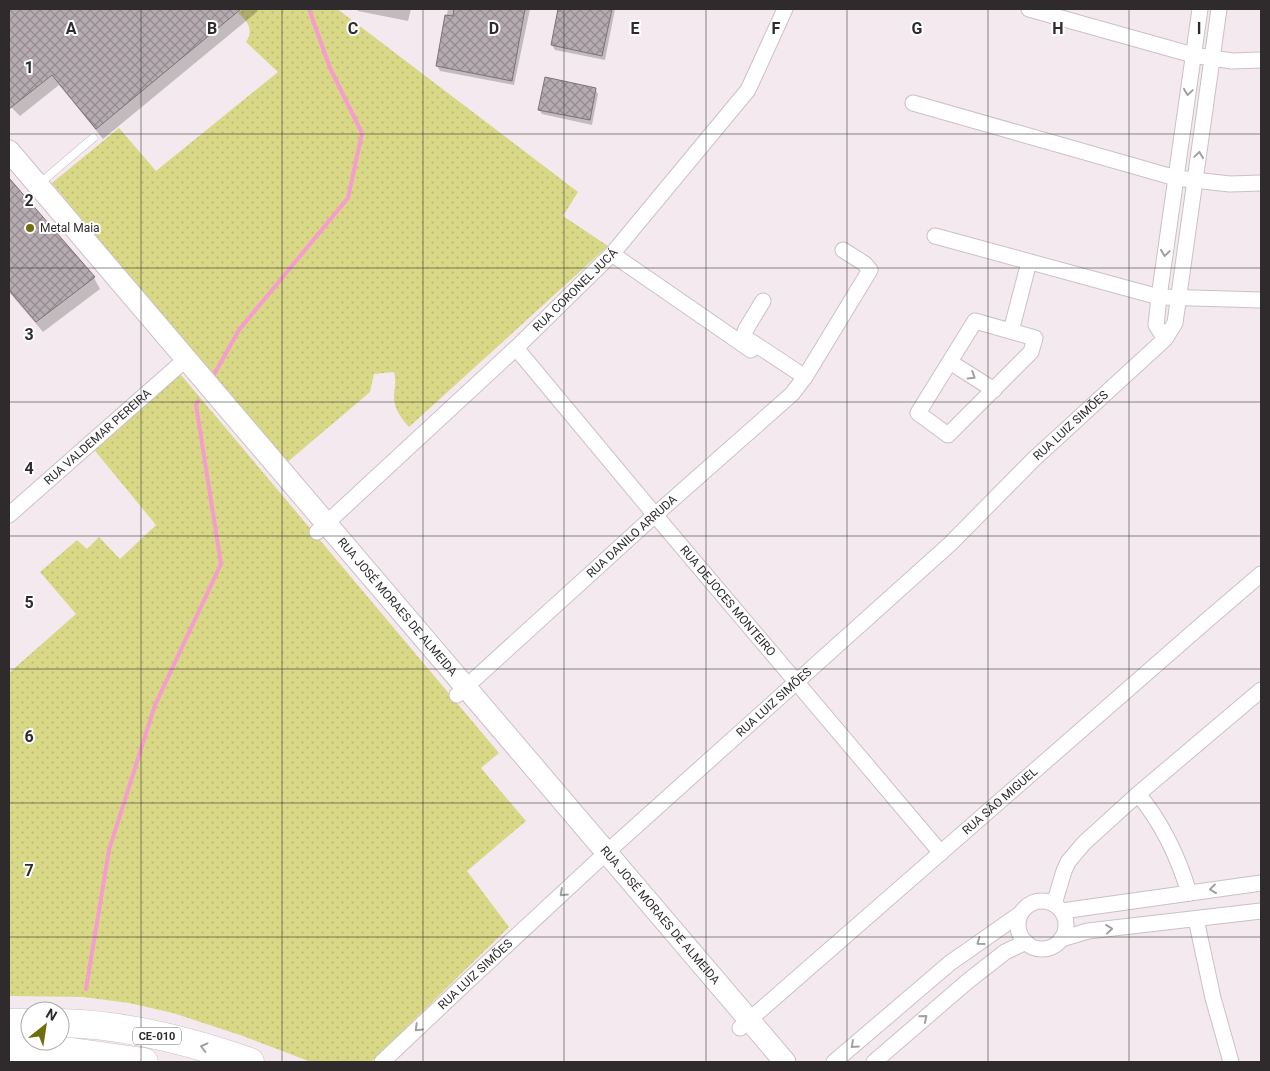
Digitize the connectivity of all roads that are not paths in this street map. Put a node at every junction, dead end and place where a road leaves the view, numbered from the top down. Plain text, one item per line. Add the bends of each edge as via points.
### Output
1 (785, 9) edge
2 (1028, 9) edge
3 (1200, 9) edge
4 (1219, 9) edge
5 (1193, 55) junction
6 (1212, 58) junction
7 (1261, 60) edge
8 (913, 103) dead end
9 (93, 138) dead end
10 (9, 151) edge
11 (23, 177) edge
12 (1176, 178) junction
13 (1195, 180) junction
14 (1261, 183) edge
15 (935, 236) dead end
16 (843, 250) dead end
17 (612, 254) junction
18 (1029, 262) junction
19 (1159, 297) junction
20 (1178, 298) junction
21 (1261, 300) edge
22 (763, 301) dead end
23 (1011, 332) junction
24 (1165, 339) junction
25 (516, 348) junction
26 (181, 362) junction
27 (950, 362) junction
28 (803, 381) junction
29 (994, 390) junction
30 (9, 515) edge
31 (655, 515) junction
32 (322, 528) junction
33 (1261, 574) edge
34 (796, 681) junction
35 (1261, 690) edge
36 (462, 692) junction
37 (1138, 794) junction
38 (941, 853) junction
39 (602, 857) junction
40 (1261, 883) edge
41 (1189, 893) junction
42 (1058, 908) junction
43 (1261, 911) edge
44 (1020, 914) junction
45 (1196, 920) junction
46 (1061, 939) junction
47 (1026, 942) junction
48 (930, 980) junction
49 (947, 999) junction
50 (885, 1017) junction
51 (70, 1024) edge
52 (744, 1024) junction
53 (902, 1037) junction
54 (9, 1051) edge
55 (144, 1062) edge
56 (250, 1062) edge
57 (382, 1062) edge
58 (769, 1062) edge
59 (785, 1062) edge
60 (834, 1062) edge
61 (874, 1062) edge
62 (1231, 1062) edge

1 - 17 street, RUA CORONEL JUCÁ via 748,90
2 - 5 street
3 - 5 street
4 - 6 street
5 - 6 street
5 -> 12 street
6 - 7 street
13 -> 6 street
8 - 12 street
9 - 11 lane
10 - 11 street, RUA JOSÉ MORAES DE ALMEIDA
11 - 26 street, RUA JOSÉ MORAES DE ALMEIDA
12 - 13 street
12 -> 19 street
13 - 14 street
13 - 20 street
15 - 18 street
16 - 28 street, RUA DANILO ARRUDA via 870,270
17 - 25 street, RUA CORONEL JUCÁ
17 - 28 street
18 - 19 street
18 - 23 street
19 - 20 street
19 - 24 street via 1156,325
20 - 21 street
20 - 24 street via 1175,323
22 - 28 street via 744,334
23 - 27 street via 975,322
23 - 29 street via 1035,338 1031,352
24 - 34 street, RUA LUIZ SIMÕES via 1034,458 950,544
25 - 31 street, RUA DEJOCES MONTEIRO
25 - 32 street, RUA CORONEL JUCÁ
26 - 30 street, RUA VALDEMAR PEREIRA
26 - 32 street, RUA JOSÉ MORAES DE ALMEIDA
27 -> 29 street
27 - 29 street via 918,413 948,435
28 - 31 street, RUA DANILO ARRUDA
31 - 34 street, RUA DEJOCES MONTEIRO
31 - 36 street, RUA DANILO ARRUDA
32 - 36 street, RUA JOSÉ MORAES DE ALMEIDA
33 - 38 street, RUA SÃO MIGUEL
34 - 38 street, RUA DEJOCES MONTEIRO
34 - 39 street, RUA LUIZ SIMÕES
35 - 37 street
36 - 39 street, RUA JOSÉ MORAES DE ALMEIDA
37 - 41 street via 1159,822 1182,869
37 - 42 street via 1076,852 1064,871
38 - 52 street, RUA SÃO MIGUEL
39 - 52 street, RUA JOSÉ MORAES DE ALMEIDA
39 -> 57 street, RUA LUIZ SIMÕES
40 -> 41 street
41 - 42 street
42 - 44 street via 1045,901 1035,902
42 - 46 street via 1066,920
43 - 45 street
44 - 47 street via 1020,934
44 -> 48 street
46 -> 45 street via 1088,931
45 - 62 street
46 - 47 street via 1054,946 1044,948
47 - 49 street via 1005,952
48 - 49 street
48 - 50 street
53 -> 49 street
50 - 53 street
50 -> 60 street
56 -> 51 highway, CE-010 via 164,1037
52 - 58 street, RUA JOSÉ MORAES DE ALMEIDA
52 - 59 street, RUA JOSÉ MORAES DE ALMEIDA
53 - 61 street
54 - 55 highway, CE-010 via 72,1052

